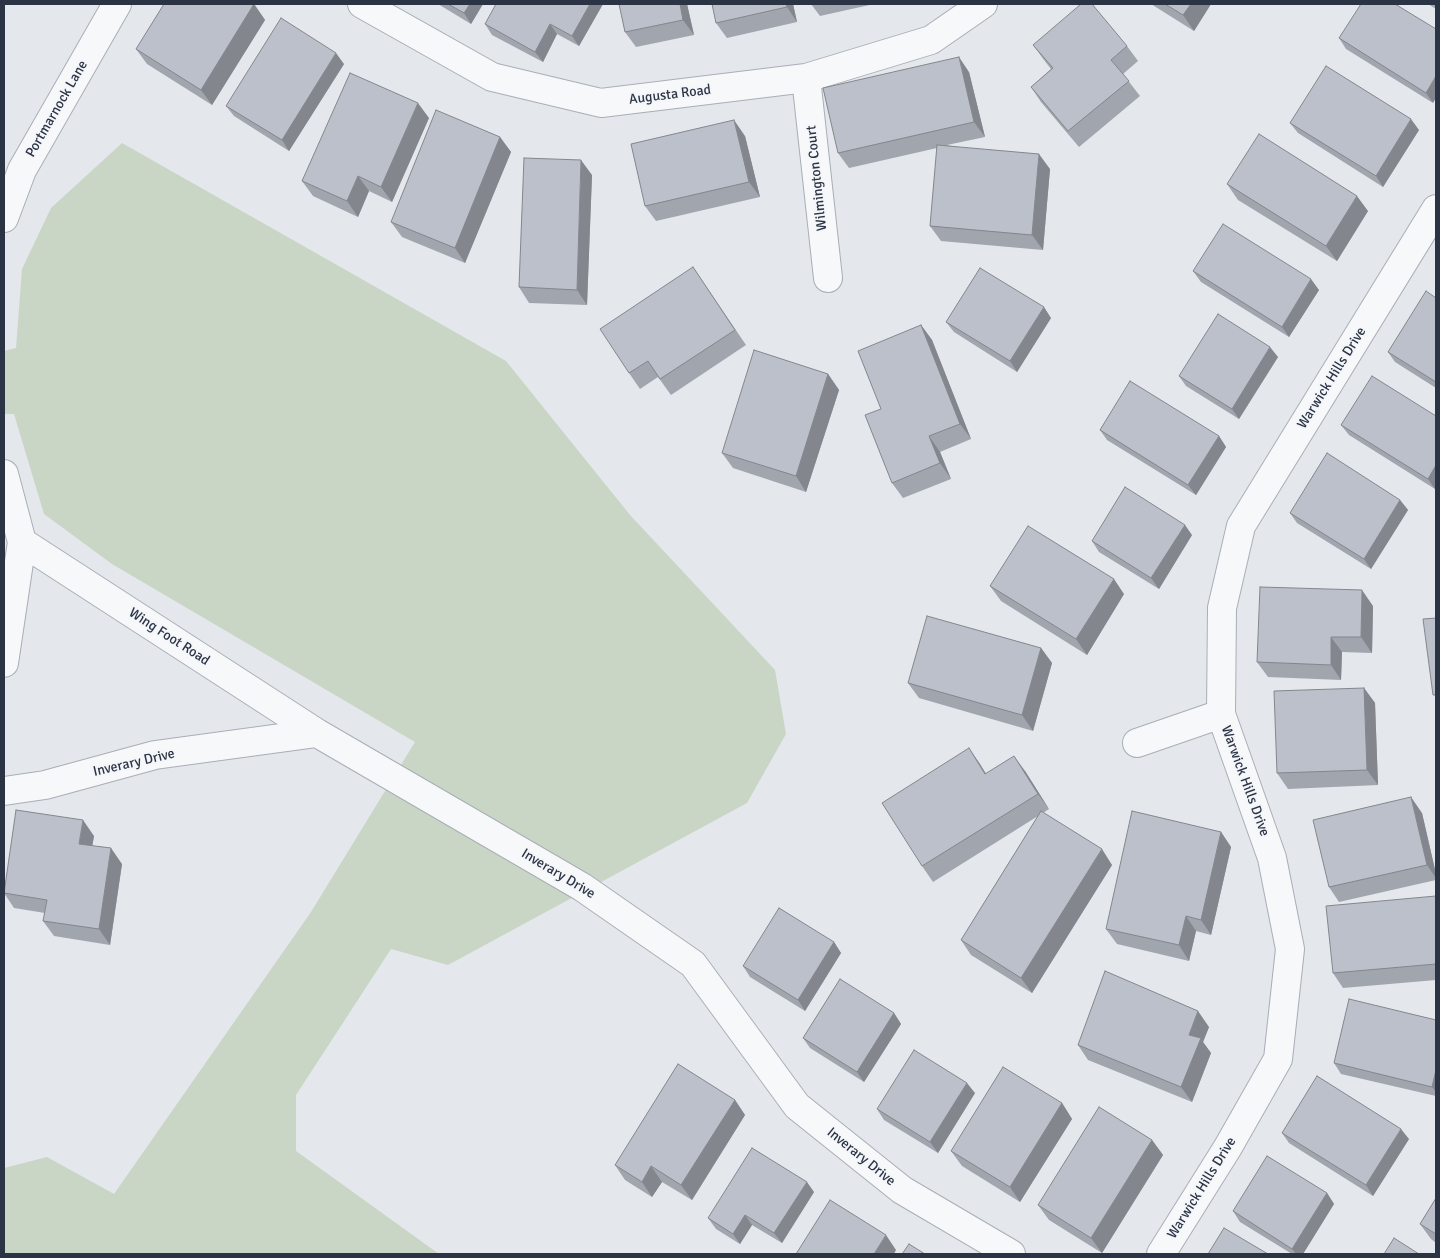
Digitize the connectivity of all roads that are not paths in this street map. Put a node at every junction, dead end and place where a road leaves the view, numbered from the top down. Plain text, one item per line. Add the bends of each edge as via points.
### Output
1 (117, 4) edge
2 (362, 4) edge
3 (983, 4) edge
4 (806, 78) junction
5 (1436, 209) edge
6 (4, 218) edge
7 (828, 278) dead end
8 (4, 474) edge
9 (22, 542) junction
10 (4, 663) edge
11 (1221, 714) junction
12 (317, 733) junction
13 (1137, 743) dead end
14 (4, 791) edge
15 (1011, 1254) edge
16 (1161, 1254) edge

1 - 6 street, Portmarnock Lane via 22,170
2 - 4 street, Augusta Road via 492,77 601,103
3 - 4 street, Augusta Road via 931,40
4 - 7 street, Wilmington Court
5 - 11 street, Warwick Hills Drive via 1241,526 1222,608
8 - 9 street
9 - 10 street
9 - 12 street, Wing Foot Road
11 - 13 street
11 - 16 street, Warwick Hills Drive via 1272,858 1290,949 1278,1059
12 - 14 street, Inverary Drive via 155,755 45,784
12 - 15 street, Inverary Drive via 582,887 693,964 797,1106 902,1190

